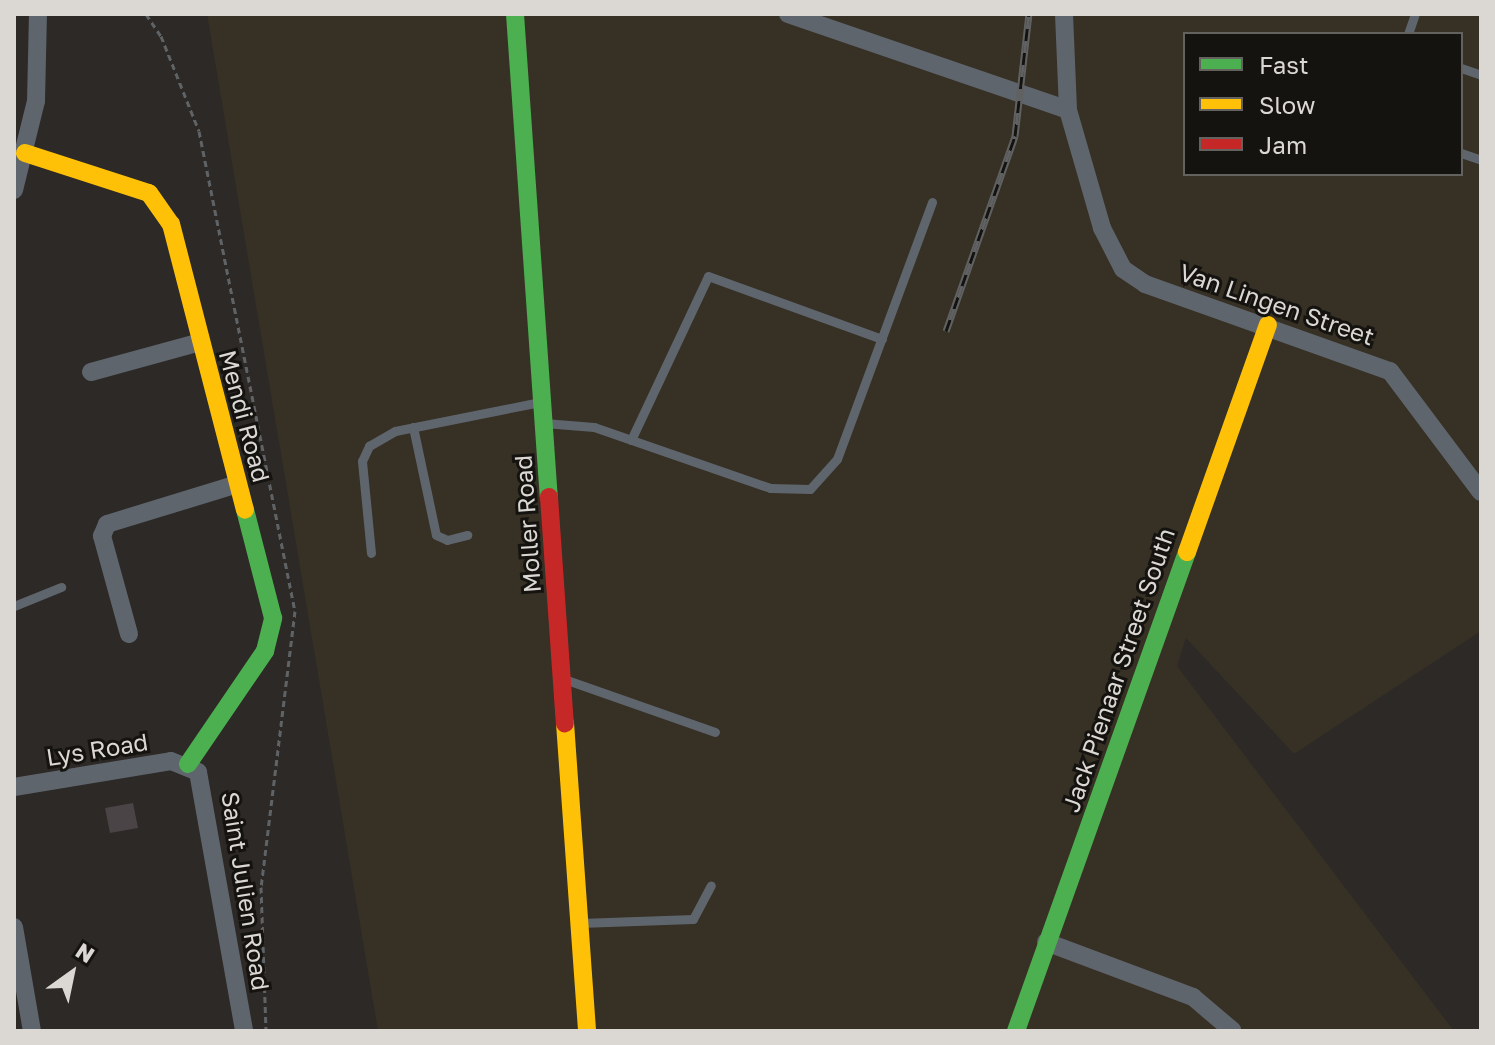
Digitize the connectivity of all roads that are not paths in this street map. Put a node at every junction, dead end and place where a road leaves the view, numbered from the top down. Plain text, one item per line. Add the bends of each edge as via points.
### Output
1 (38, 14) edge
2 (515, 14) edge
3 (788, 14) edge
4 (1064, 14) edge
5 (1068, 110) junction
6 (25, 153) junction
7 (14, 190) edge
8 (932, 202) dead end
9 (1268, 325) junction
10 (882, 339) junction
11 (201, 342) junction
12 (91, 372) dead end
13 (543, 402) junction
14 (544, 423) junction
15 (413, 427) junction
16 (631, 440) junction
17 (238, 484) junction
18 (1481, 492) edge
19 (467, 535) dead end
20 (371, 553) dead end
21 (61, 587) dead end
22 (14, 606) edge
23 (129, 634) dead end
24 (561, 678) junction
25 (715, 732) dead end
26 (188, 764) junction
27 (14, 787) edge
28 (711, 885) dead end
29 (580, 923) junction
30 (14, 927) edge
31 (1046, 942) junction
32 (32, 1031) edge
33 (244, 1031) edge
34 (587, 1031) edge
35 (1016, 1031) edge
36 (1233, 1031) edge

1 - 6 street via 36,101
2 - 13 street, Moller Road
3 - 5 street
4 - 5 street
5 - 9 street, Van Lingen Street via 1109,247 1123,269 1145,284
6 - 7 street
6 - 11 street, Mendi Road via 157,199 171,224
8 - 10 lane
9 - 18 street, Van Lingen Street via 1390,371
9 - 31 street, Jack Pienaar Street South
10 - 16 lane via 831,473 810,489 770,488
10 - 16 lane via 708,276
11 - 12 street
11 - 17 street, Mendi Road
13 - 14 street, Moller Road
13 - 15 lane
14 - 16 lane via 582,424
14 - 24 street, Moller Road
15 - 19 lane via 436,535 447,540
15 - 20 lane via 387,434 364,453
17 - 23 street via 107,524 102,536
17 - 26 street, Mendi Road via 273,608 272,630 265,651
21 - 22 lane
24 - 25 lane
24 - 29 street, Moller Road
26 - 27 street, Lys Road via 171,761
26 - 33 street, Saint Julien Road via 203,780
28 - 29 lane via 693,919
29 - 34 street, Moller Road
30 - 32 street
31 - 35 street, Jack Pienaar Street South
31 - 36 street via 1193,997

